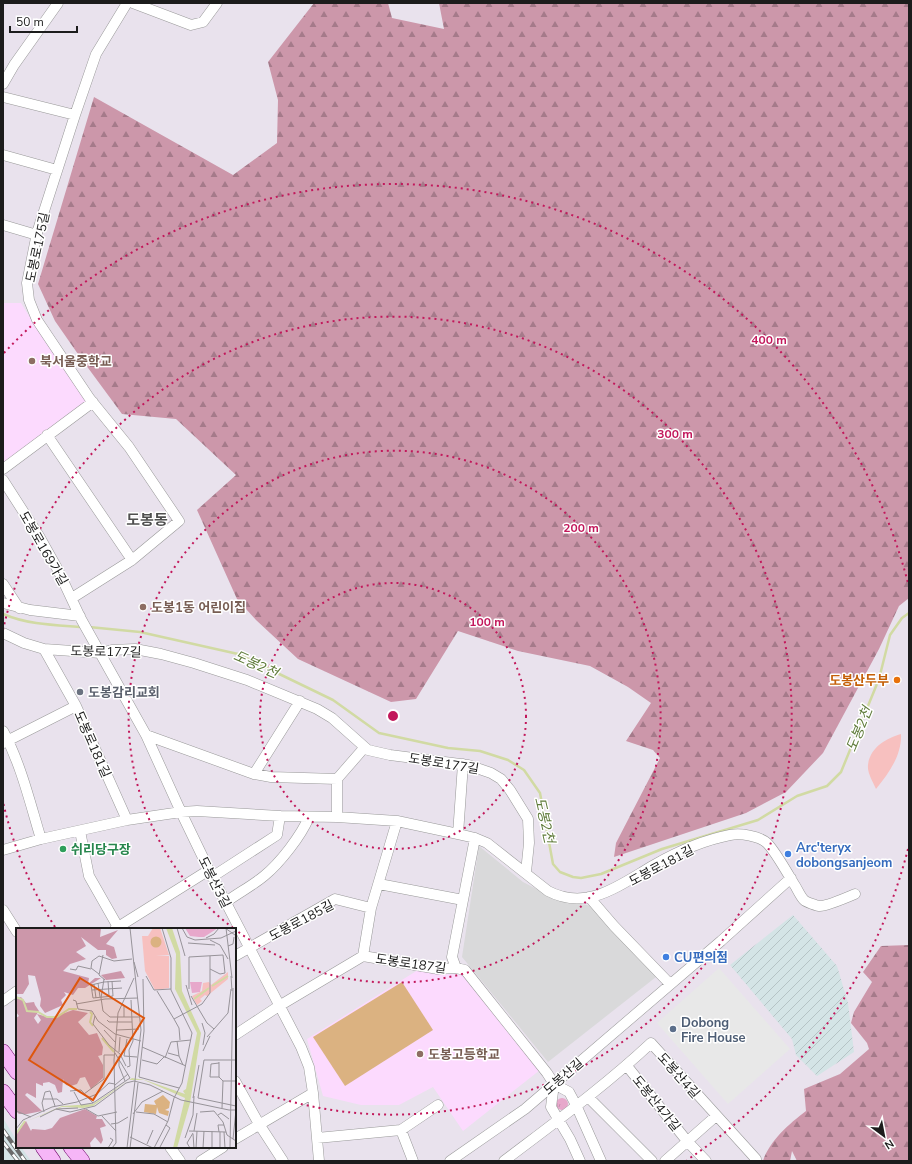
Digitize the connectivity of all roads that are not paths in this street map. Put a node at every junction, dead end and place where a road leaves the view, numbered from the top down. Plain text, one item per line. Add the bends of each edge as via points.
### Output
1 (58, 3) edge
2 (127, 3) edge
3 (133, 3) edge
4 (217, 3) edge
5 (3, 84) edge
6 (3, 97) edge
7 (75, 115) junction
8 (3, 155) edge
9 (57, 170) junction
10 (3, 225) edge
11 (37, 235) junction
12 (92, 402) junction
13 (47, 435) junction
14 (3, 470) edge
15 (3, 480) edge
16 (132, 560) junction
17 (3, 584) edge
18 (72, 598) junction
19 (3, 603) edge
20 (19, 608) junction
21 (81, 617) junction
22 (3, 632) edge
23 (44, 649) junction
24 (99, 650) junction
25 (300, 701) junction
26 (76, 706) junction
27 (3, 731) edge
28 (146, 735) junction
29 (6, 742) edge
30 (364, 748) junction
31 (463, 764) junction
32 (254, 774) junction
33 (337, 779) junction
34 (180, 812) junction
35 (280, 816) junction
36 (309, 817) junction
37 (337, 818) junction
38 (127, 820) junction
39 (397, 821) junction
40 (80, 831) junction
41 (458, 834) junction
42 (475, 838) junction
43 (41, 839) junction
44 (3, 850) edge
45 (526, 872) junction
46 (211, 874) junction
47 (791, 878) junction
48 (378, 884) junction
49 (855, 894) dead end
50 (589, 897) junction
51 (463, 900) junction
52 (226, 902) junction
53 (371, 908) junction
54 (3, 910) edge
55 (117, 928) edge
56 (16, 930) edge
57 (249, 948) junction
58 (236, 955) edge
59 (363, 956) junction
60 (456, 968) junction
61 (670, 984) junction
62 (16, 992) edge
63 (3, 1001) edge
64 (279, 1006) junction
65 (236, 1034) edge
66 (3, 1052) edge
67 (627, 1066) junction
68 (16, 1070) edge
69 (236, 1083) edge
70 (554, 1084) junction
71 (3, 1092) edge
72 (313, 1093) junction
73 (588, 1097) junction
74 (438, 1105) dead end
75 (576, 1105) junction
76 (16, 1110) edge
77 (716, 1116) junction
78 (559, 1119) junction
79 (259, 1124) junction
80 (401, 1130) junction
81 (236, 1138) edge
82 (317, 1138) junction
83 (687, 1141) junction
84 (44, 1148) edge
85 (72, 1148) edge
86 (171, 1148) edge
87 (221, 1148) edge
88 (317, 1160) edge
89 (54, 1161) edge
90 (82, 1161) edge
91 (180, 1161) edge
92 (201, 1161) edge
93 (283, 1161) edge
94 (413, 1161) edge
95 (450, 1161) edge
96 (504, 1161) edge
97 (580, 1161) edge
98 (601, 1161) edge
99 (652, 1161) edge
100 (664, 1161) edge
101 (706, 1161) edge
102 (756, 1161) edge

1 - 5 street
2 - 7 street, 도봉로175길 via 96,54
3 - 4 street via 191,25 203,22
6 - 7 street
7 - 9 street, 도봉로175길
8 - 9 street
9 - 11 street, 도봉로175길
10 - 11 street
11 - 12 street, 도봉로175길 via 27,283 29,300 37,320
12 - 13 street
12 - 16 street, 도봉로175길 via 129,447 179,521
13 - 14 street
13 - 16 street
15 - 18 street, 도봉로169가길 via 39,536
16 - 18 street, 도봉로175길
17 - 20 street
18 - 21 street, 도봉로169가길
19 - 20 street
20 - 21 street
21 - 24 street, 도봉로169가길
22 - 23 street, 도봉로177길 via 24,643
23 - 24 street, 도봉로177길
23 - 26 street, 도봉로181길
24 - 25 street, 도봉로177길 via 135,649 160,654 220,670
24 - 28 street, 도봉산3길
25 - 30 street, 도봉로177길 via 332,718
25 - 32 street
26 - 29 street
26 - 38 street, 도봉로181길
27 - 29 street
28 - 32 street
28 - 34 street, 도봉산3길
29 - 43 street via 24,782
30 - 31 street, 도봉로177길 via 390,755
30 - 33 street
31 - 41 street
31 - 45 street, 도봉로177길 via 496,775 521,807 528,824
32 - 33 street
33 - 37 street
34 - 35 street, 도봉로181길
34 - 38 street, 도봉로181길
34 - 46 street, 도봉산3길
35 - 36 street, 도봉로181길
35 - 46 street via 276,835
36 - 37 street, 도봉로181길
36 - 52 street via 294,842 264,876
37 - 39 street, 도봉로181길
38 - 40 street, 도봉로181길
39 - 41 street, 도봉로181길
39 - 48 street
40 - 43 street, 도봉로181길
40 - 55 street via 89,876
41 - 42 street, 도봉로181길
42 - 45 street, 도봉로181길 via 493,846
42 - 51 street
43 - 44 street, 도봉로181길
45 - 50 street, 도봉로181길 via 554,894 577,899
46 - 52 street, 도봉산3길
46 - 55 street
47 - 49 street, 도봉로181길 via 804,900 821,906
47 - 50 street, 도봉로181길 via 767,843 751,836 736,834 688,849 618,888
47 - 61 street, 도봉산길
48 - 51 street
48 - 53 street
50 - 61 street
51 - 60 street via 452,957
52 - 57 street, 도봉산3길
53 - 57 street, 도봉로185길 via 335,899
53 - 59 street
54 - 56 street
57 - 58 street, 도봉로185길
57 - 64 street, 도봉산3길
59 - 60 street, 도봉로187길 via 438,969
59 - 64 street, 도봉로187길
60 - 70 street, 도봉로187길 via 465,970
61 - 70 street, 도봉산길
62 - 63 street
64 - 65 street, 도봉로187길
64 - 72 street, 도봉산3길 via 309,1067
66 - 68 main road
67 - 73 street, 도봉산4길
67 - 77 street, 도봉산4길 via 651,1043
67 - 83 street, 도봉산4가길
69 - 79 street
70 - 75 street via 569,1092
70 - 78 street via 551,1107
70 - 95 street, 도봉산길 via 525,1109
71 - 76 main road
72 - 79 street
72 - 82 street, 도봉산3길
73 - 75 street, 도봉산4길
73 - 99 street
74 - 80 street
75 - 78 street, 도봉산4길
75 - 98 street
77 - 83 street, 도봉산4가길
77 - 102 street, 도봉산4길
78 - 96 street, 도봉산4길
78 - 97 street
79 - 81 street
79 - 93 street
80 - 82 street
80 - 94 street
82 - 88 street, 도봉산3길
83 - 100 street, 도봉산4가길
83 - 101 street, 도봉산4가길
84 - 89 main road
85 - 90 main road
86 - 91 street
87 - 92 street

